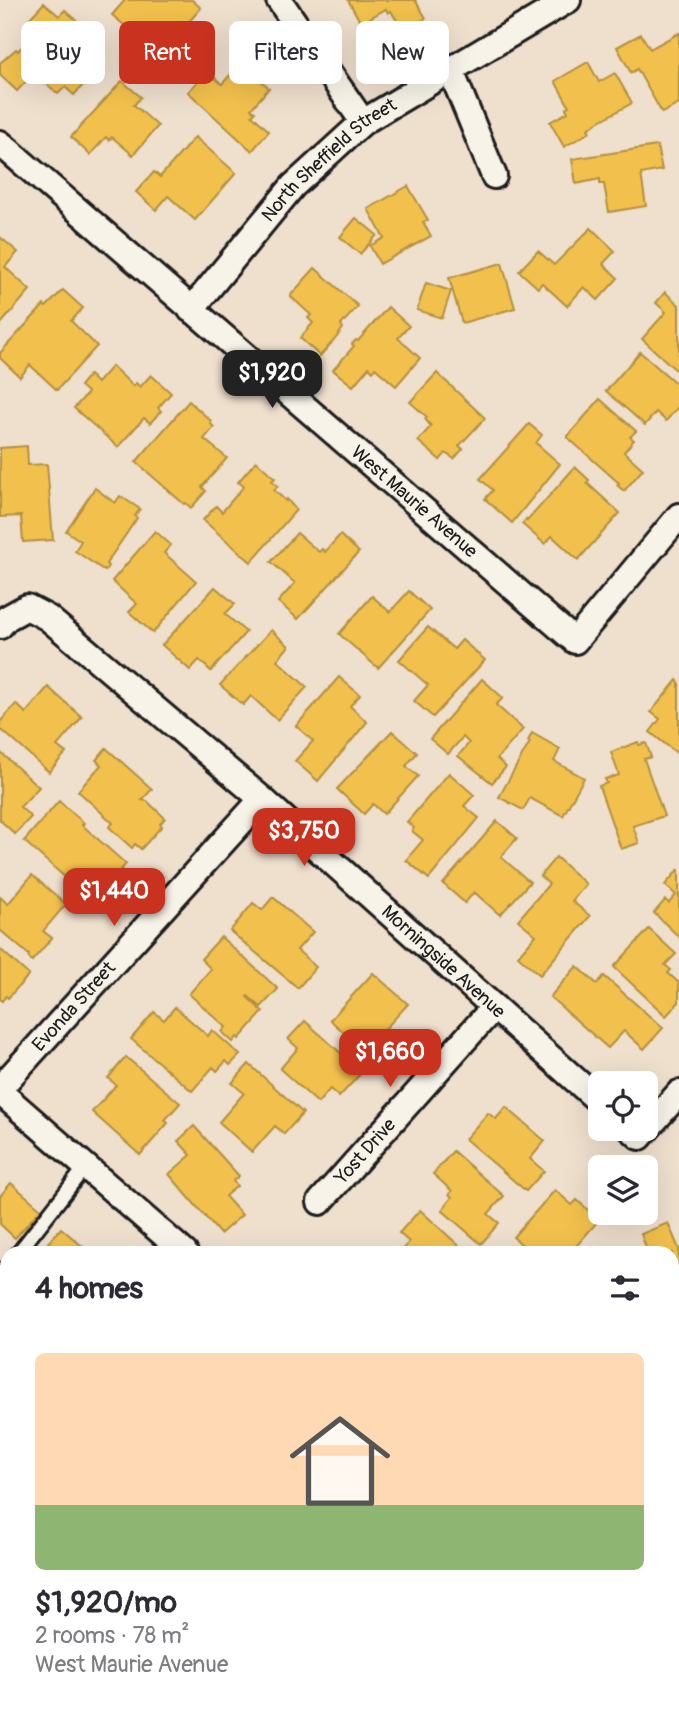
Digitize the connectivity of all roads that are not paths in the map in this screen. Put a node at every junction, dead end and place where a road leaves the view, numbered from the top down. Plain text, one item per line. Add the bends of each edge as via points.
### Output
1 (279, 0) edge
2 (568, 0) edge
3 (451, 71) junction
4 (363, 122) junction
5 (0, 143) edge
6 (494, 176) dead end
7 (191, 310) junction
8 (679, 516) edge
9 (0, 626) edge
10 (262, 799) junction
11 (494, 1007) junction
12 (0, 1090) edge
13 (588, 1091) edge
14 (679, 1093) edge
15 (658, 1112) edge
16 (86, 1166) junction
17 (320, 1202) dead end
18 (23, 1246) edge
19 (177, 1246) edge

1 - 4 street
2 - 3 street, North Sheffield Street
3 - 4 street, North Sheffield Street
3 - 6 street
4 - 7 street, North Sheffield Street via 293,186
5 - 7 street, West Maurie Avenue
7 - 8 street, West Maurie Avenue via 575,641
9 - 10 street, Morningside Avenue via 27,607 48,618
10 - 11 street, Morningside Avenue
10 - 12 street, Evonda Street
11 - 13 street, Morningside Avenue
11 - 17 street, Yost Drive
12 - 16 street
14 - 15 street
16 - 18 lane
16 - 19 street

